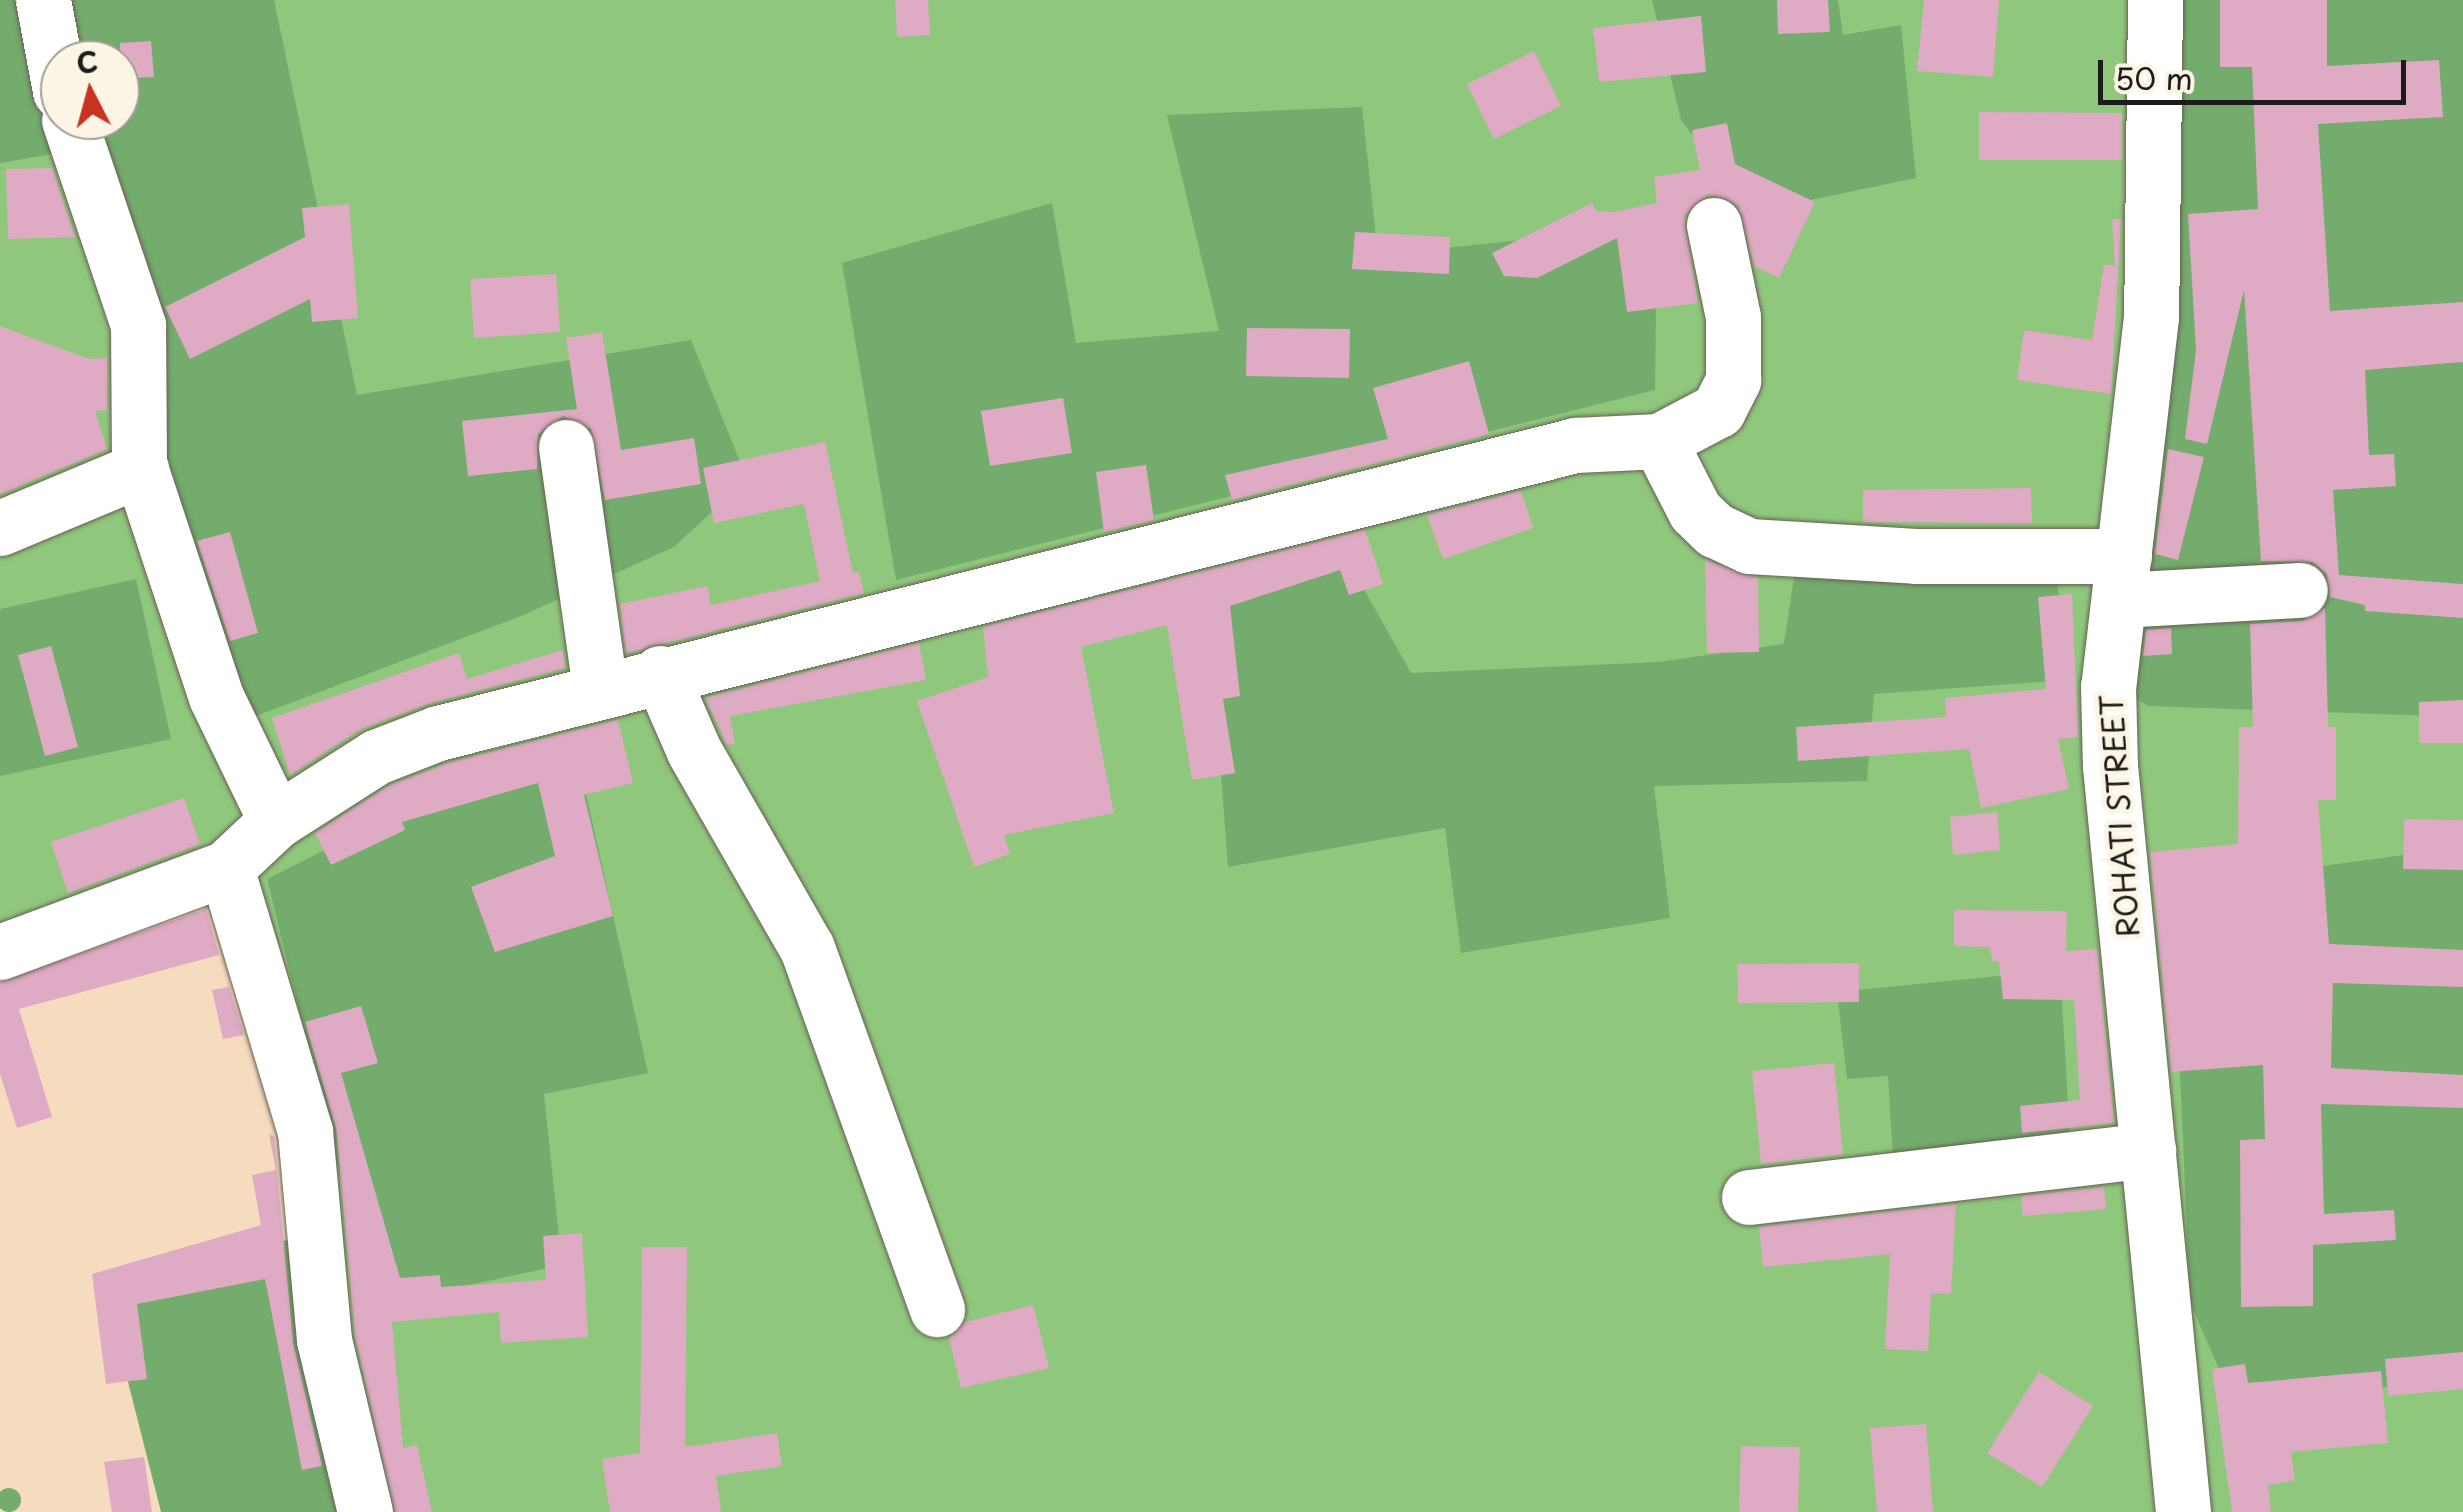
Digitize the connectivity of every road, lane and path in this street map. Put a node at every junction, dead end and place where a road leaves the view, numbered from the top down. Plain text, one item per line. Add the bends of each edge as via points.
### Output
1 (43, 0) edge
2 (2155, 0) edge
3 (51, 40) edge
4 (76, 140) edge
5 (1714, 225) dead end
6 (1659, 441) junction
7 (566, 447) dead end
8 (141, 469) junction
9 (0, 528) edge
10 (2122, 578) junction
11 (2300, 590) dead end
12 (660, 673) junction
13 (600, 690) junction
14 (276, 822) junction
15 (226, 868) junction
16 (0, 952) edge
17 (2148, 1150) junction
18 (1750, 1197) dead end
19 (937, 1310) dead end
20 (365, 1512) edge
21 (2183, 1512) edge

1 - 3 street
2 - 10 street, ROHATI STREET via 2151,317
4 - 8 street via 138,325
5 - 6 street via 1733,317 1734,380 1718,410
6 - 10 street via 1695,511 1715,530 1749,546
6 - 12 street via 1556,450 919,616
7 - 13 street
8 - 9 street
8 - 14 street via 216,697
10 - 11 street
10 - 17 street, ROHATI STREET via 2108,686 2110,766
12 - 13 street
12 - 19 street via 694,752 807,948
13 - 14 street via 376,757
14 - 15 street
15 - 16 street
15 - 20 street via 305,1131 324,1340
17 - 18 street
17 - 21 street, ROHATI STREET

